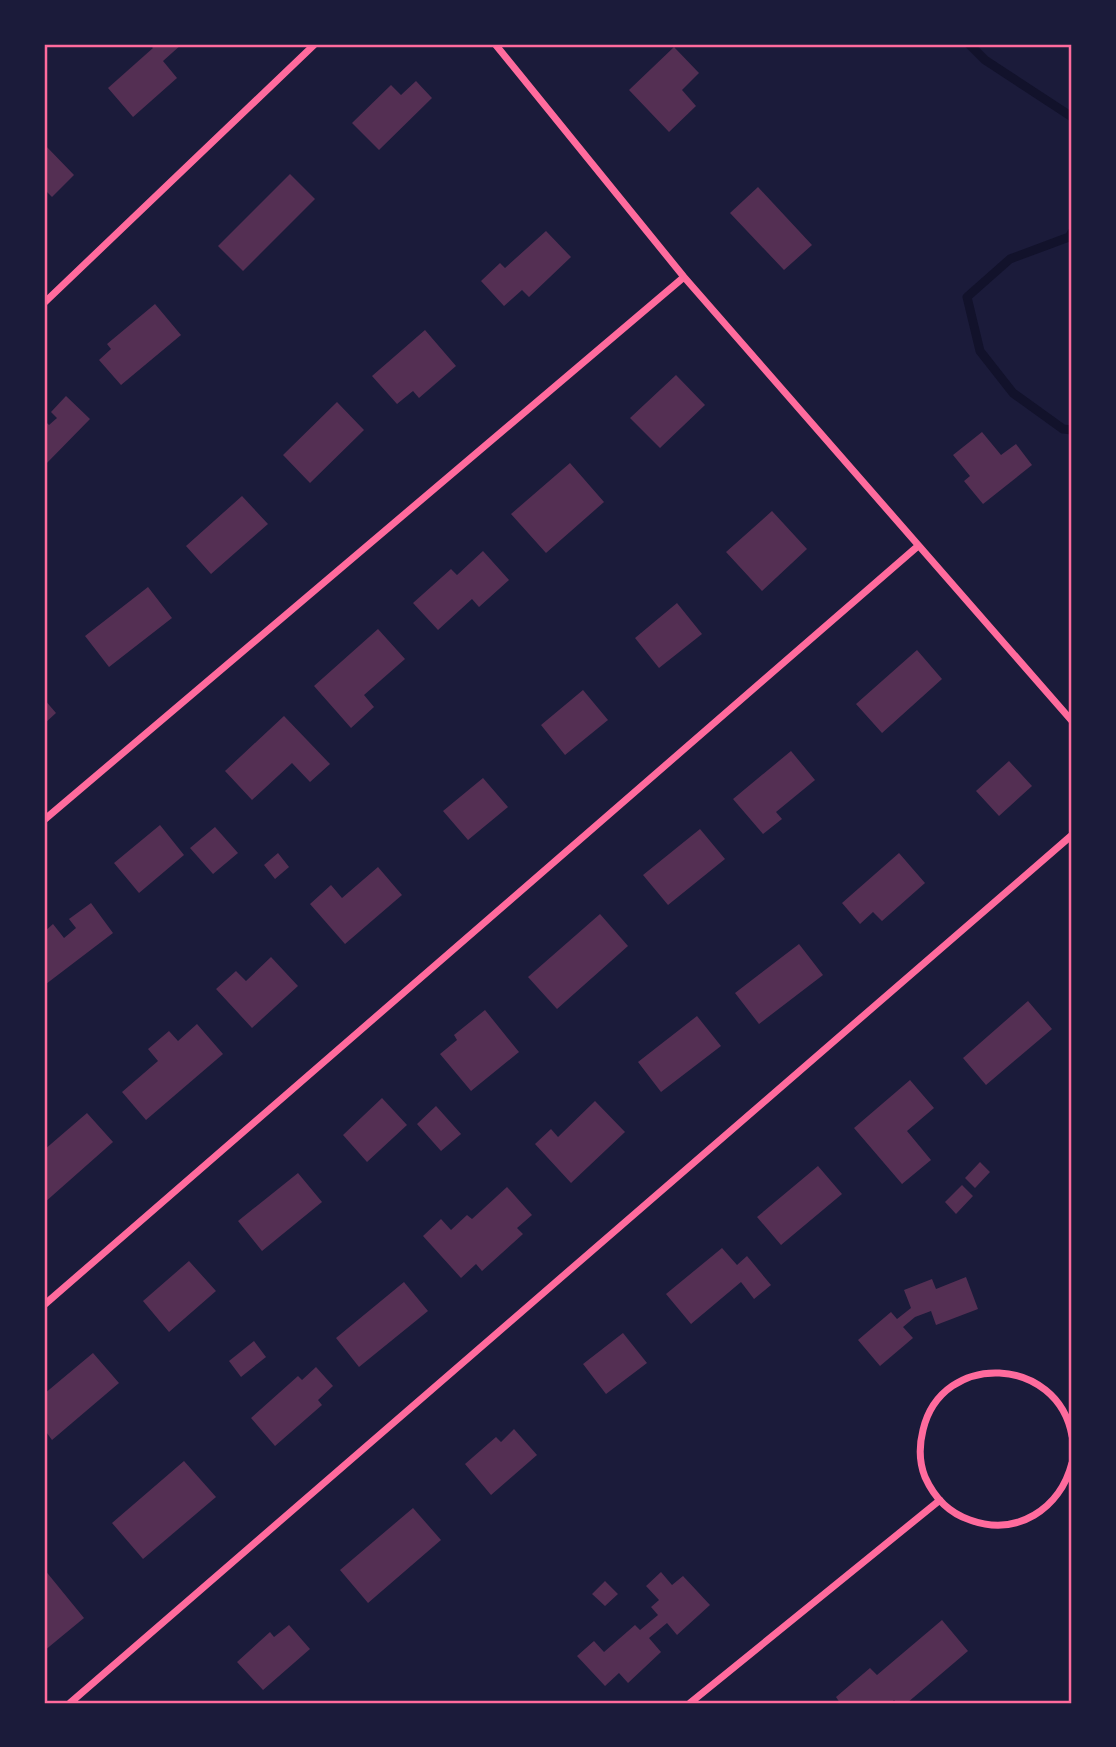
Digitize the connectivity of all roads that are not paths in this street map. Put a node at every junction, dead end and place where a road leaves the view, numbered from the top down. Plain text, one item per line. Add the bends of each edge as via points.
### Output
1 (315, 44) edge
2 (495, 44) edge
3 (684, 277) junction
4 (44, 303) edge
5 (918, 545) junction
6 (1072, 721) edge
7 (44, 820) edge
8 (1072, 835) edge
9 (44, 1304) edge
10 (1072, 1436) edge
11 (1072, 1463) edge
12 (940, 1500) junction
13 (70, 1703) edge
14 (690, 1703) edge

1 - 4 street
2 - 3 street
3 - 5 street
3 - 7 street
5 - 6 street
5 - 9 street
8 - 13 street
10 - 12 street via 1056,1401 1031,1380 999,1372 967,1378 940,1396 920,1440 923,1473
11 - 12 street via 1052,1501 1019,1522 980,1524 951,1511
12 - 14 street

